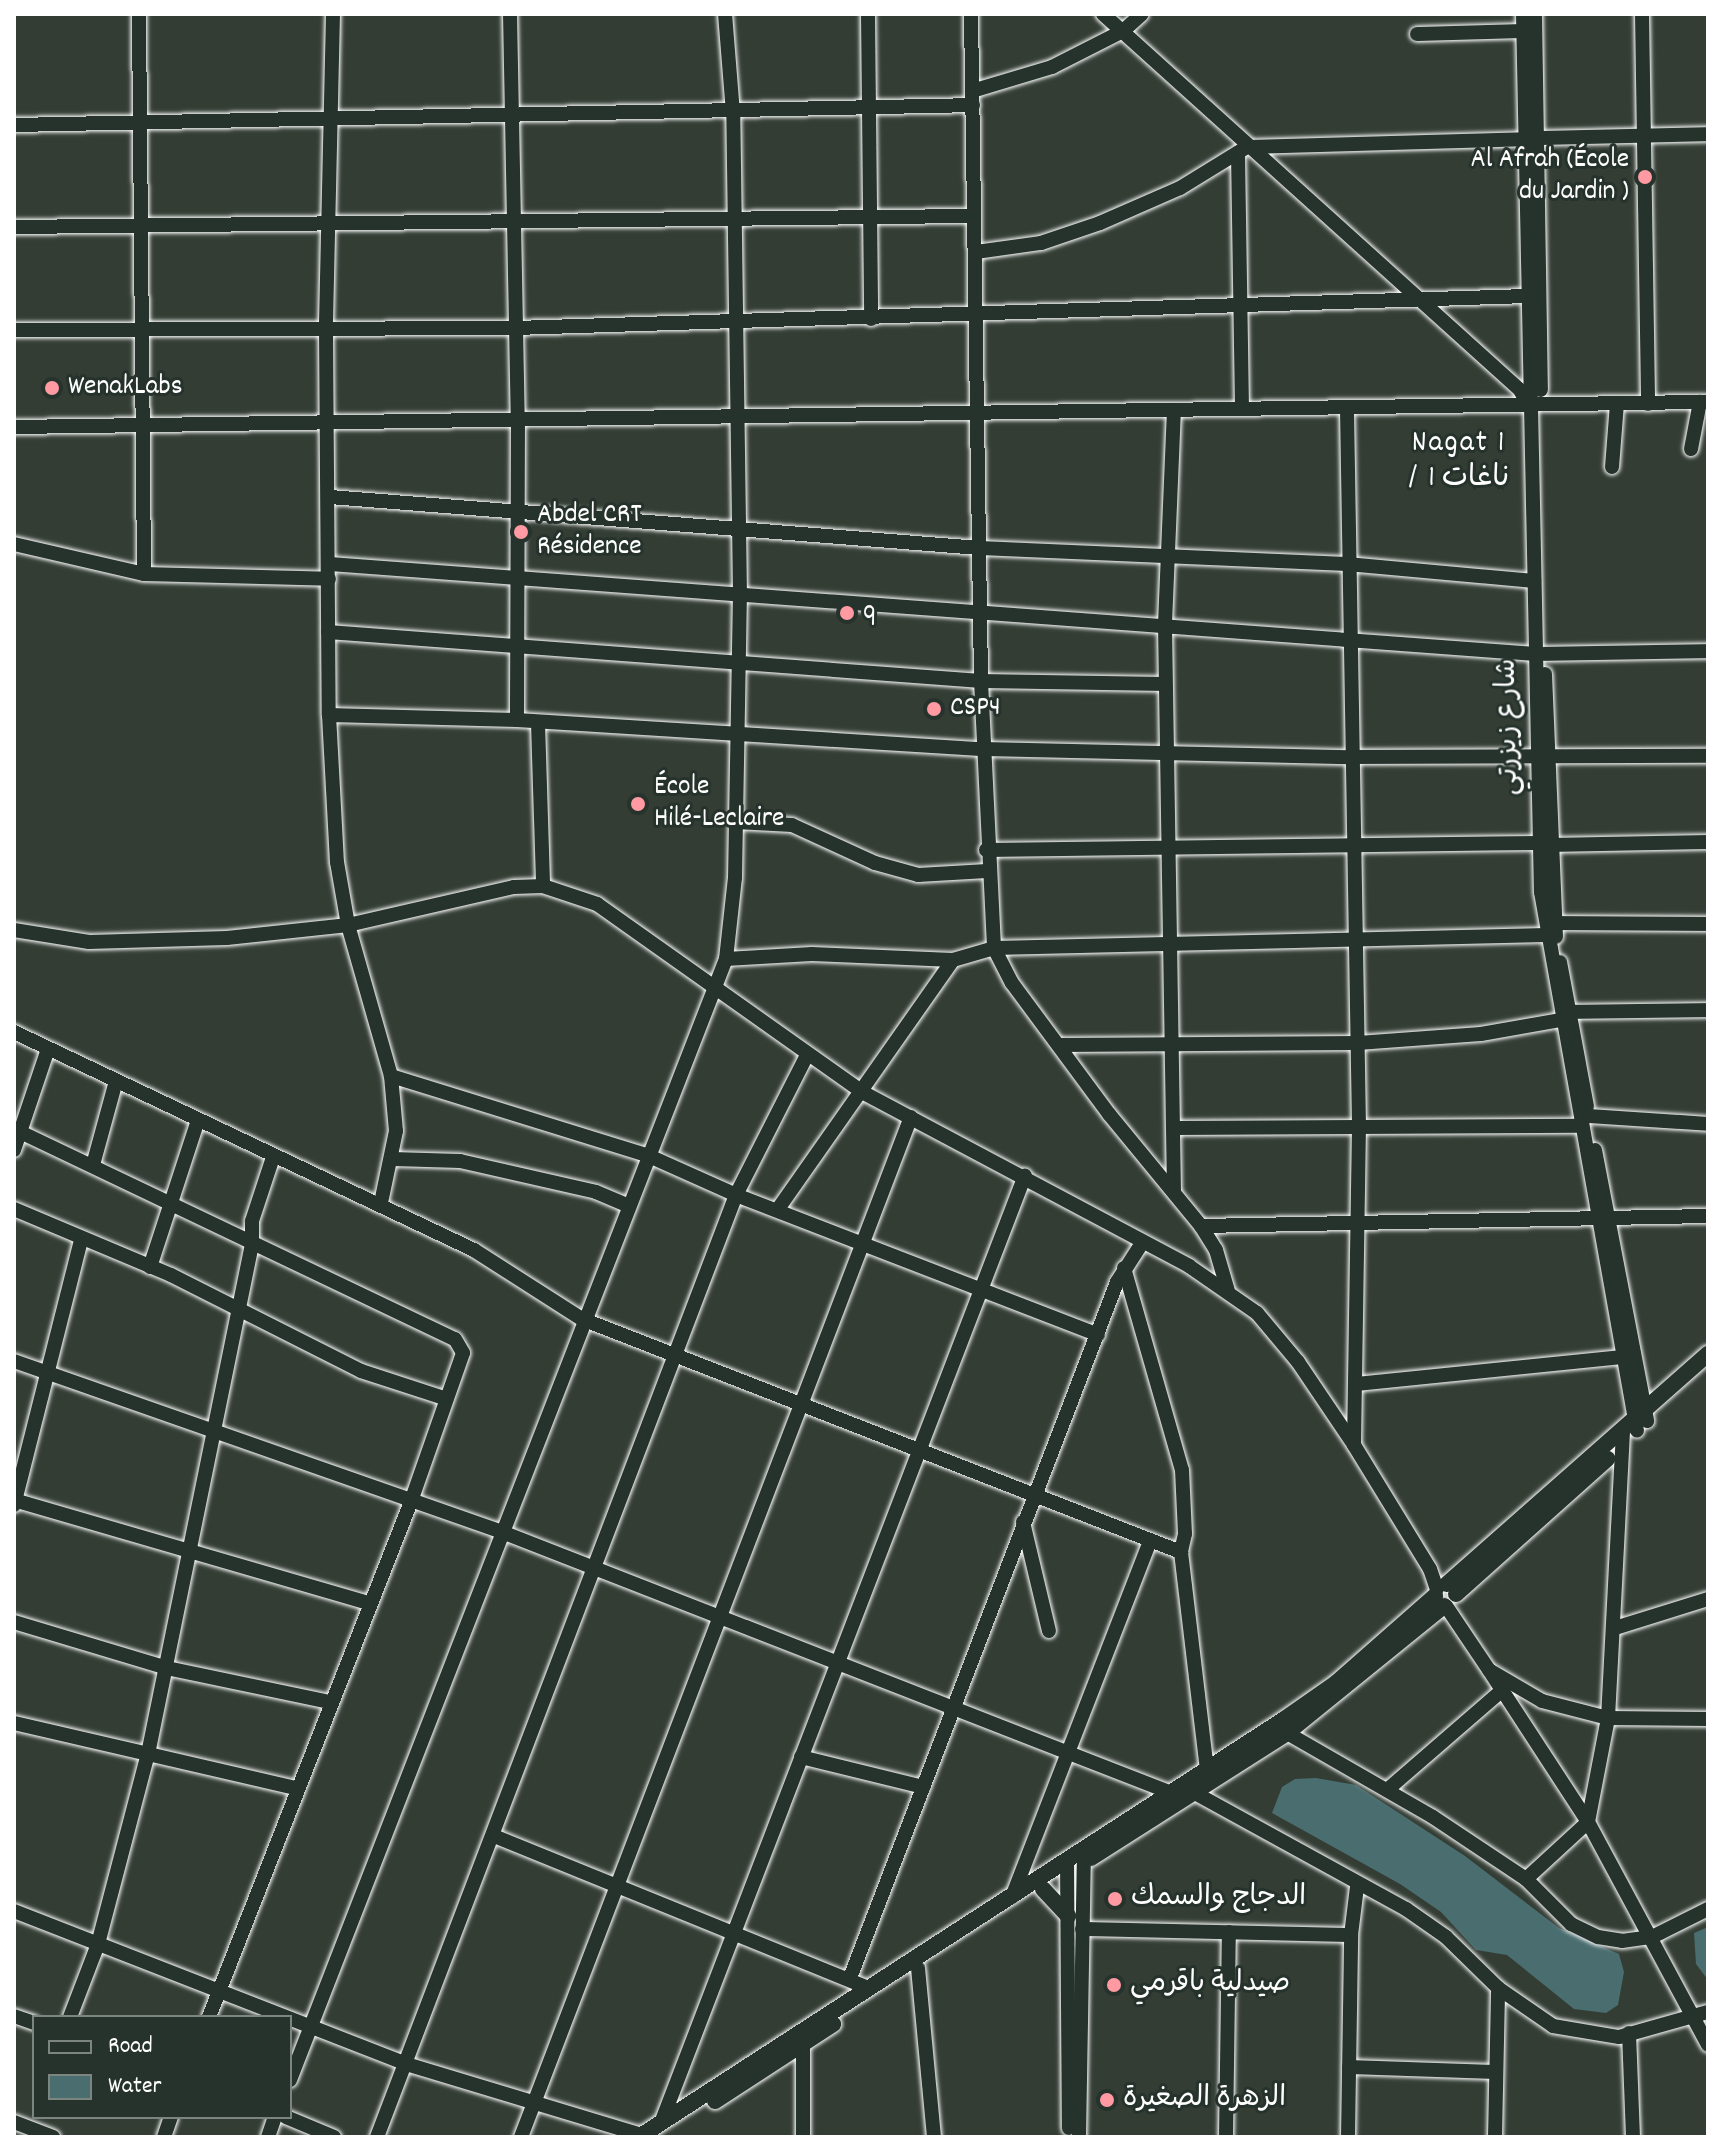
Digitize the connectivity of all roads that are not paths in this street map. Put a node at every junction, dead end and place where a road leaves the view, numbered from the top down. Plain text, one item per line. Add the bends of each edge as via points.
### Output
1 (139, 14) edge
2 (333, 14) edge
3 (510, 14) edge
4 (725, 14) edge
5 (868, 14) edge
6 (971, 14) edge
7 (1103, 14) edge
8 (1142, 14) edge
9 (1523, 14) edge
10 (1535, 14) edge
11 (1642, 14) edge
12 (1123, 31) junction
13 (1524, 31) junction
14 (1417, 34) dead end
15 (973, 98) junction
16 (868, 110) junction
17 (733, 113) junction
18 (509, 116) junction
19 (330, 119) junction
20 (140, 122) junction
21 (14, 125) edge
22 (1708, 134) edge
23 (1532, 139) junction
24 (1644, 139) junction
25 (1243, 150) junction
26 (974, 216) junction
27 (735, 217) junction
28 (871, 217) junction
29 (511, 221) junction
30 (329, 222) junction
31 (141, 225) junction
32 (14, 227) edge
33 (976, 252) junction
34 (1528, 296) junction
35 (1418, 299) junction
36 (1240, 305) junction
37 (977, 315) junction
38 (871, 319) junction
39 (737, 321) junction
40 (515, 328) junction
41 (142, 329) junction
42 (14, 330) edge
43 (326, 330) junction
44 (1704, 402) edge
45 (1534, 404) junction
46 (1617, 404) junction
47 (1648, 404) junction
48 (1242, 408) junction
49 (1347, 410) junction
50 (1174, 411) junction
51 (978, 415) junction
52 (737, 418) junction
53 (518, 422) junction
54 (328, 424) junction
55 (142, 425) junction
56 (14, 427) edge
57 (1691, 449) dead end
58 (1612, 467) dead end
59 (330, 497) junction
60 (517, 511) junction
61 (737, 528) junction
62 (14, 544) edge
63 (980, 548) junction
64 (1166, 558) junction
65 (1347, 564) junction
66 (330, 571) junction
67 (144, 574) junction
68 (516, 578) junction
69 (1534, 581) junction
70 (740, 595) junction
71 (981, 612) junction
72 (1165, 624) junction
73 (328, 632) junction
74 (1347, 640) junction
75 (517, 647) junction
76 (1708, 651) edge
77 (1540, 654) junction
78 (739, 663) junction
79 (981, 681) junction
80 (1165, 684) junction
81 (329, 715) junction
82 (517, 720) junction
83 (538, 723) junction
84 (738, 736) junction
85 (984, 749) junction
86 (1167, 749) junction
87 (1542, 756) junction
88 (1708, 756) edge
89 (1349, 757) junction
90 (736, 822) junction
91 (1708, 842) edge
92 (1351, 844) junction
93 (1544, 844) junction
94 (1169, 846) junction
95 (986, 850) junction
96 (987, 871) junction
97 (543, 886) junction
98 (1708, 924) edge
99 (348, 925) junction
100 (1550, 929) junction
101 (14, 930) edge
102 (1356, 942) junction
103 (1173, 945) junction
104 (994, 948) junction
105 (726, 959) junction
106 (953, 960) junction
107 (715, 986) junction
108 (1708, 1010) edge
109 (1565, 1016) junction
110 (14, 1032) edge
111 (1174, 1043) junction
112 (1358, 1043) junction
113 (1060, 1045) junction
114 (48, 1049) junction
115 (807, 1055) junction
116 (391, 1076) junction
117 (116, 1081) junction
118 (864, 1093) junction
119 (911, 1117) junction
120 (198, 1120) junction
121 (1586, 1121) junction
122 (1708, 1124) edge
123 (1359, 1126) junction
124 (1175, 1128) junction
125 (17, 1130) edge
126 (14, 1150) edge
127 (649, 1156) junction
128 (273, 1157) junction
129 (393, 1159) junction
130 (93, 1165) junction
131 (1025, 1175) junction
132 (1174, 1192) junction
133 (736, 1195) junction
134 (169, 1203) junction
135 (381, 1203) junction
136 (629, 1206) junction
137 (14, 1209) edge
138 (778, 1209) junction
139 (1708, 1216) edge
140 (1602, 1218) junction
141 (1358, 1224) junction
142 (1201, 1226) junction
143 (81, 1240) junction
144 (865, 1242) junction
145 (1142, 1243) junction
146 (252, 1244) junction
147 (150, 1267) junction
148 (1124, 1268) junction
149 (979, 1285) junction
150 (1228, 1291) junction
151 (236, 1309) junction
152 (582, 1319) junction
153 (1098, 1335) junction
154 (1708, 1354) edge
155 (1623, 1357) junction
156 (676, 1359) junction
157 (14, 1361) edge
158 (1708, 1368) edge
159 (48, 1374) junction
160 (1356, 1384) junction
161 (447, 1399) junction
162 (802, 1406) junction
163 (1635, 1426) junction
164 (212, 1429) junction
165 (1354, 1445) junction
166 (916, 1450) junction
167 (1033, 1498) junction
168 (412, 1499) junction
169 (14, 1502) edge
170 (1023, 1521) junction
171 (502, 1532) junction
172 (1150, 1541) junction
173 (190, 1550) junction
174 (1181, 1552) junction
175 (593, 1568) junction
176 (1446, 1595) junction
177 (1708, 1599) edge
178 (368, 1603) junction
179 (718, 1617) junction
180 (14, 1622) edge
181 (1615, 1628) junction
182 (1049, 1631) dead end
183 (835, 1662) junction
184 (167, 1668) junction
185 (1489, 1670) junction
186 (1500, 1692) junction
187 (330, 1702) junction
188 (954, 1705) junction
189 (1608, 1718) junction
190 (1708, 1719) edge
191 (14, 1723) edge
192 (1287, 1733) junction
193 (1071, 1749) junction
194 (148, 1754) junction
195 (801, 1757) junction
196 (1207, 1769) junction
197 (923, 1787) junction
198 (296, 1788) junction
199 (1387, 1790) junction
200 (1169, 1792) junction
201 (1193, 1792) junction
202 (1588, 1822) junction
203 (494, 1836) junction
204 (1084, 1856) junction
205 (1068, 1866) junction
206 (1526, 1879) junction
207 (616, 1887) junction
208 (1357, 1887) junction
209 (1043, 1889) junction
210 (1012, 1897) junction
211 (1708, 1909) edge
212 (14, 1911) edge
213 (1068, 1916) junction
214 (1082, 1929) junction
215 (1229, 1932) junction
216 (735, 1933) junction
217 (1351, 1935) junction
218 (1652, 1937) junction
219 (98, 1944) junction
220 (918, 1968) junction
221 (850, 1978) junction
222 (219, 1988) junction
223 (869, 1988) junction
224 (1498, 1988) junction
225 (1708, 2012) edge
226 (71, 2015) edge
227 (210, 2015) edge
228 (285, 2015) edge
229 (1692, 2016) junction
230 (292, 2018) edge
231 (312, 2026) junction
232 (1629, 2033) junction
233 (803, 2044) junction
234 (1708, 2045) edge
235 (403, 2063) junction
236 (1349, 2067) junction
237 (1495, 2072) junction
238 (292, 2075) edge
239 (532, 2104) junction
240 (291, 2119) edge
241 (14, 2122) edge
242 (31, 2128) edge
243 (660, 2130) edge
244 (641, 2136) edge
245 (53, 2137) edge
246 (334, 2137) edge
247 (377, 2137) edge
248 (521, 2137) edge
249 (803, 2137) edge
250 (934, 2137) edge
251 (1069, 2137) edge
252 (1079, 2137) edge
253 (1226, 2137) edge
254 (1348, 2137) edge
255 (1495, 2137) edge
256 (1633, 2137) edge

1 - 20 street
2 - 19 street
3 - 18 street
4 - 17 street
5 - 16 street
6 - 15 street
7 - 12 street
8 - 12 street
9 - 13 street, شارع زيزرتي
10 - 23 street, شارع زيزرتي
11 - 24 street
12 - 15 street
12 - 25 street
13 - 14 street
13 - 23 street, شارع زيزرتي
15 - 16 street
15 - 26 street
16 - 17 street
16 - 28 street
17 - 18 street
17 - 27 street
18 - 19 street
18 - 29 street
19 - 20 street
19 - 30 street
20 - 21 street
20 - 31 street
22 - 24 street
23 - 24 street
23 - 25 street
23 - 34 street, شارع زيزرتي
23 - 45 street, شارع زيزرتي
24 - 47 street
25 - 33 street via 1180,188 1100,223 1041,243
25 - 35 street
25 - 36 street
26 - 28 street
26 - 33 street
27 - 28 street
27 - 29 street
27 - 39 street
28 - 38 street
29 - 30 street
29 - 40 street
30 - 31 street
30 - 43 street
31 - 32 street
31 - 41 street
33 - 37 street
34 - 35 street
34 - 45 street, شارع زيزرتي
35 - 36 street
35 - 45 street
36 - 37 street via 1066,307
36 - 48 street
37 - 38 street
37 - 51 street
38 - 39 street
39 - 40 street
39 - 52 street
40 - 43 street
40 - 53 street
41 - 42 street
41 - 43 street
41 - 55 street
43 - 54 street
44 - 47 street
44 - 57 street
45 - 46 street
45 - 49 street
45 - 69 street, شارع زيزرتي
45 - 77 street, شارع زيزرتي
46 - 47 street
46 - 58 street
48 - 49 street
48 - 50 street
49 - 65 street
50 - 51 street
50 - 64 street
51 - 52 street
51 - 63 street
52 - 53 street
52 - 61 street
53 - 54 street
53 - 60 street
54 - 55 street
54 - 59 street
55 - 56 street
55 - 67 street
59 - 60 street
59 - 66 street
60 - 61 street
60 - 68 street
61 - 63 street
61 - 70 street
62 - 67 street
63 - 64 street
63 - 71 street
64 - 65 street
64 - 72 street
65 - 69 street
65 - 74 street
66 - 67 street
66 - 68 street
66 - 73 street
68 - 70 street
68 - 75 street
69 - 77 street, شارع زيزرتي
70 - 71 street
70 - 78 street
71 - 72 street
71 - 79 street
72 - 74 street
72 - 80 street
73 - 75 street
73 - 81 street
74 - 77 street
74 - 89 street
75 - 78 street
75 - 82 street
76 - 77 street
77 - 87 street, شارع زيزرتي
78 - 79 street
78 - 84 street
79 - 80 street
79 - 85 street
80 - 86 street
81 - 82 street
81 - 99 street via 337,862
82 - 83 street
83 - 84 street
83 - 97 street
84 - 85 street
84 - 90 street
85 - 86 street
85 - 95 street
86 - 89 street
86 - 94 street
87 - 88 street
87 - 89 street
87 - 93 street, شارع زيزرتي
89 - 92 street
90 - 96 street via 792,825 875,863 918,875
90 - 105 street
91 - 93 street
92 - 93 street
92 - 94 street
92 - 102 street
93 - 100 street, شارع زيزرتي
94 - 95 street
94 - 103 street
95 - 96 street
96 - 104 street
97 - 99 street via 514,887
97 - 107 street via 619,915
98 - 100 street
99 - 101 street via 165,942 89,942
99 - 116 street
100 - 102 street
100 - 109 street, شارع زيزرتي
102 - 103 street
102 - 112 street
103 - 104 street
103 - 111 street
104 - 106 street
104 - 113 street via 1012,983
105 - 106 street via 812,954
105 - 107 street
106 - 118 street
107 - 115 street
107 - 127 street
108 - 109 street
109 - 112 street via 1505,1031
109 - 121 street, شارع زيزرتي
110 - 114 street
111 - 112 street
111 - 113 street
111 - 124 street
112 - 123 street
113 - 132 street
114 - 117 street
114 - 125 street
115 - 118 street
115 - 133 street
116 - 127 street
116 - 129 street
117 - 120 street
117 - 130 street
118 - 119 street
118 - 138 street
119 - 131 street
119 - 144 street
120 - 128 street
120 - 134 street
121 - 122 street
121 - 123 street
121 - 140 street, شارع زيزرتي
123 - 124 street
123 - 141 street
124 - 132 street
125 - 126 street
125 - 130 street
127 - 133 street
127 - 136 street
128 - 135 street
128 - 146 street via 260,1188
129 - 135 street
129 - 136 street via 460,1161 596,1192
130 - 134 street
131 - 145 street
131 - 149 street
132 - 142 street
133 - 138 street
133 - 156 street
134 - 146 street
134 - 147 street
135 - 152 street via 474,1250
136 - 152 street
137 - 143 street
138 - 144 street
139 - 140 street
140 - 141 street
140 - 155 street, شارع زيزرتي
140 - 163 street, شارع زيزرتي
141 - 142 street
141 - 160 street
142 - 150 street via 1216,1250
143 - 147 street
143 - 159 street
144 - 149 street
144 - 162 street
145 - 148 street via 1134,1263
145 - 150 street
146 - 151 street
146 - 161 street via 455,1339 463,1353
147 - 151 street
148 - 153 street
148 - 174 street via 1182,1470
149 - 153 street
149 - 166 street
150 - 165 street via 1277,1334
151 - 161 street via 361,1371
151 - 164 street
152 - 156 street
152 - 171 street
153 - 167 street
154 - 163 main road
155 - 160 street
155 - 163 street, شارع زيزرتي
156 - 162 street
156 - 175 street
157 - 159 street
158 - 163 main road
159 - 164 street
159 - 169 street
160 - 165 street
161 - 168 street
162 - 166 street
162 - 179 street
163 - 176 main road
163 - 181 street
164 - 168 street
164 - 173 street
165 - 176 street
166 - 167 street
166 - 183 street
167 - 170 street
167 - 172 street
168 - 171 street
168 - 178 street
169 - 173 street
170 - 182 street
170 - 188 street
171 - 175 street
171 - 231 street
172 - 174 street
172 - 193 street
173 - 178 street
173 - 184 street
174 - 196 street
175 - 179 street
175 - 203 street
176 - 185 street
176 - 192 main road
176 - 196 main road via 1336,1683
177 - 181 street
178 - 187 street
179 - 183 street
179 - 207 street
180 - 184 street
181 - 189 street
183 - 188 street
183 - 195 street
184 - 187 street
184 - 194 street
185 - 186 street
185 - 189 street via 1542,1701
186 - 199 street
186 - 202 street
187 - 198 street
188 - 193 street
188 - 197 street
189 - 190 street
189 - 202 street
191 - 194 street
192 - 199 street
192 - 201 main road
193 - 200 street
193 - 210 street
194 - 198 street
194 - 219 street
195 - 197 street
195 - 216 street
196 - 200 main road
197 - 221 street
198 - 222 street
199 - 206 street
200 - 204 main road
201 - 204 main road
201 - 208 street
202 - 206 street
202 - 218 street
203 - 207 street
203 - 235 street
204 - 205 main road
204 - 214 street
205 - 209 main road
205 - 210 main road
205 - 213 street
206 - 218 street via 1571,1924 1598,1937
207 - 216 street
207 - 239 street
208 - 217 street
208 - 224 street via 1406,1909 1446,1937
209 - 213 main road
209 - 220 main road
210 - 223 main road
211 - 218 street
212 - 219 street
213 - 251 street
214 - 215 street
214 - 252 street
215 - 217 street
215 - 253 street
216 - 221 street
216 - 243 street
217 - 236 street
218 - 229 street
219 - 222 street
219 - 226 street
220 - 233 main road
220 - 250 street
221 - 223 street
222 - 227 street
222 - 228 street
223 - 243 main road
224 - 232 street via 1553,2026 1589,2036
224 - 237 street
225 - 229 street
229 - 232 street
229 - 234 street
230 - 231 street
231 - 235 street
231 - 238 street
232 - 256 street
233 - 243 main road
233 - 249 street
235 - 239 street
235 - 247 street
236 - 237 street
236 - 254 street
237 - 255 street
239 - 244 street
239 - 248 street
240 - 246 street
241 - 242 street
242 - 245 street
243 - 244 main road

